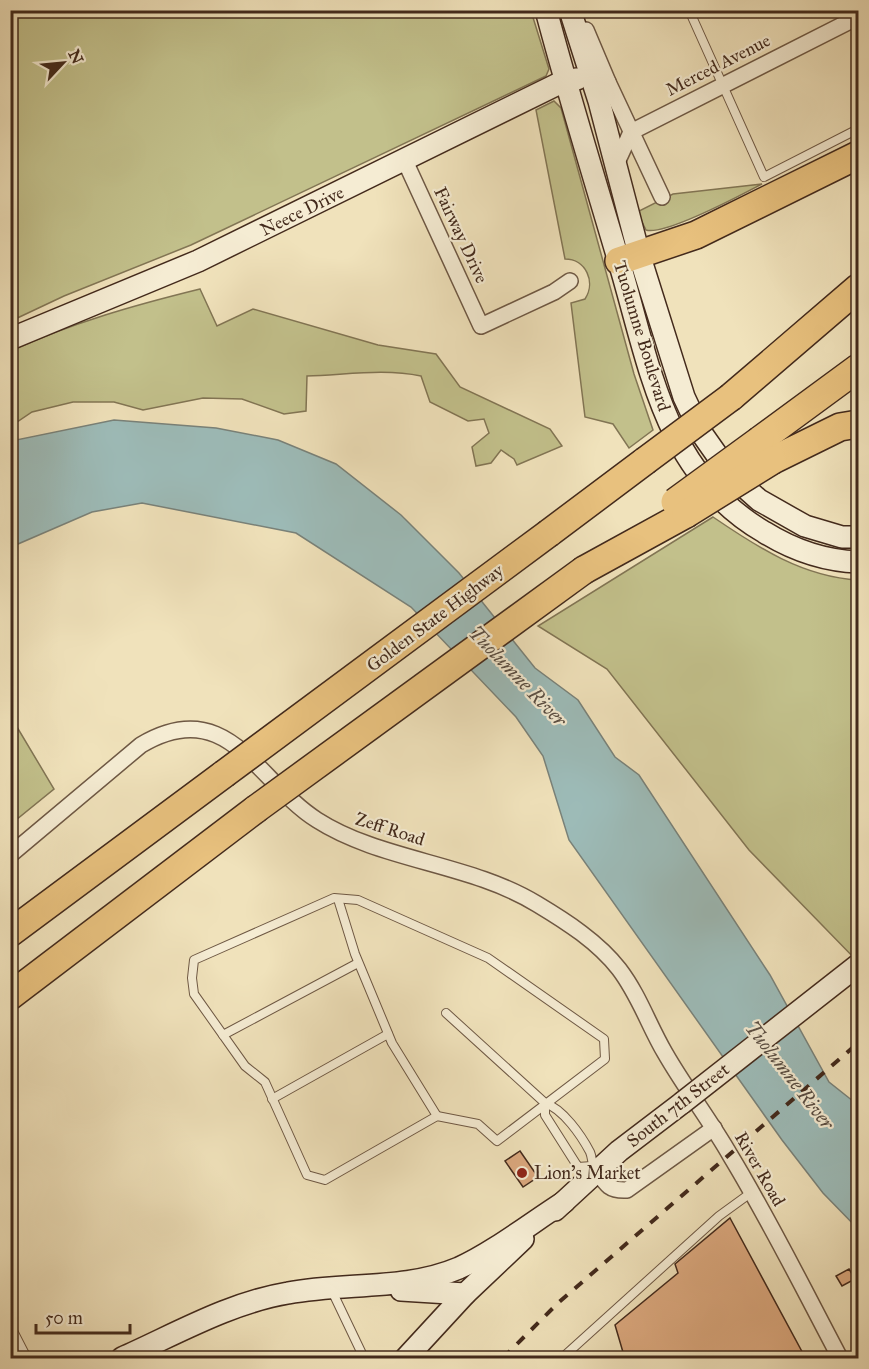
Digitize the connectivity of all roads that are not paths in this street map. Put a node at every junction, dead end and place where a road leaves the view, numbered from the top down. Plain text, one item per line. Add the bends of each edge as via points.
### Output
1 (546, 10) edge
2 (570, 10) edge
3 (576, 10) edge
4 (689, 10) edge
5 (858, 17) edge
6 (599, 79) junction
7 (564, 81) junction
8 (722, 84) junction
9 (858, 129) edge
10 (631, 132) junction
11 (858, 155) edge
12 (405, 161) junction
13 (615, 168) junction
14 (858, 168) edge
15 (818, 175) junction
16 (662, 197) dead end
17 (629, 257) junction
18 (570, 281) dead end
19 (858, 288) edge
20 (858, 303) edge
21 (10, 339) edge
22 (858, 368) edge
23 (731, 398) junction
24 (858, 424) edge
25 (766, 450) junction
26 (858, 537) edge
27 (858, 562) edge
28 (10, 855) edge
29 (338, 898) junction
30 (10, 933) edge
31 (358, 963) junction
32 (858, 965) edge
33 (10, 996) edge
34 (446, 1013) dead end
35 (223, 1035) junction
36 (388, 1035) junction
37 (272, 1099) junction
38 (545, 1103) junction
39 (438, 1116) junction
40 (714, 1128) junction
41 (595, 1169) junction
42 (752, 1192) junction
43 (564, 1202) junction
44 (377, 1286) junction
45 (330, 1287) junction
46 (465, 1294) junction
47 (10, 1325) edge
48 (27, 1359) edge
49 (122, 1359) edge
50 (364, 1359) edge
51 (406, 1359) edge
52 (562, 1359) edge
53 (840, 1359) edge

1 - 7 street, Tuolumne Boulevard
2 - 6 street, Tuolumne Boulevard
3 - 6 street, Tuolumne Boulevard
4 - 8 lane
5 - 8 street, Merced Avenue
6 - 7 street, Neece Drive
6 - 10 street, Tuolumne Boulevard
6 - 13 street, Tuolumne Boulevard via 599,101
7 - 12 street, Neece Drive
7 - 17 street, Tuolumne Boulevard
8 - 9 lane via 764,177
8 - 10 street, Merced Avenue
10 - 13 street
10 - 16 street, Tuolumne Boulevard
11 - 15 highway
12 - 18 street, Fairway Drive via 481,326
12 - 21 street, Neece Drive via 198,261
13 - 17 street, Tuolumne Boulevard
14 - 15 highway
15 - 17 highway via 696,235
17 - 26 street, Tuolumne Boulevard via 693,419 731,475 759,500 790,519 842,537
17 - 27 street, Tuolumne Boulevard via 640,341 668,422 687,459 712,491 745,520 779,541 838,561
19 - 23 highway
20 - 23 highway, Golden State Highway
22 - 25 highway
23 - 30 highway, Golden State Highway, bridge
24 - 25 highway
25 - 33 highway, bridge via 584,570 256,809
28 - 40 street, Zeff Road via 123,759 155,737 191,730 218,736 241,748 299,806 326,826 506,888 581,933 618,968 632,988 665,1053
29 - 31 lane
29 - 35 lane via 194,960 194,994
29 - 38 lane via 358,900 488,958 604,1038 605,1059
31 - 35 lane
31 - 36 lane
32 - 41 street, South 7th Street, bridge
34 - 38 lane
35 - 37 lane via 245,1066 264,1082
36 - 37 lane
36 - 39 lane
37 - 39 lane via 307,1174 325,1180
38 - 39 lane via 497,1141 478,1125
38 - 41 lane via 559,1110 591,1154
38 - 41 lane via 544,1116 578,1167
40 - 41 street, River Road via 627,1191 606,1186
40 - 42 street, River Road
41 - 43 street, South 7th Street
42 - 52 lane via 710,1224
42 - 53 street, River Road
43 - 44 street via 459,1268
43 - 46 street, South 7th Street
44 - 45 street
44 - 46 street
45 - 49 street via 275,1295 241,1305
45 - 50 lane
46 - 51 street, South 7th Street
47 - 48 lane

